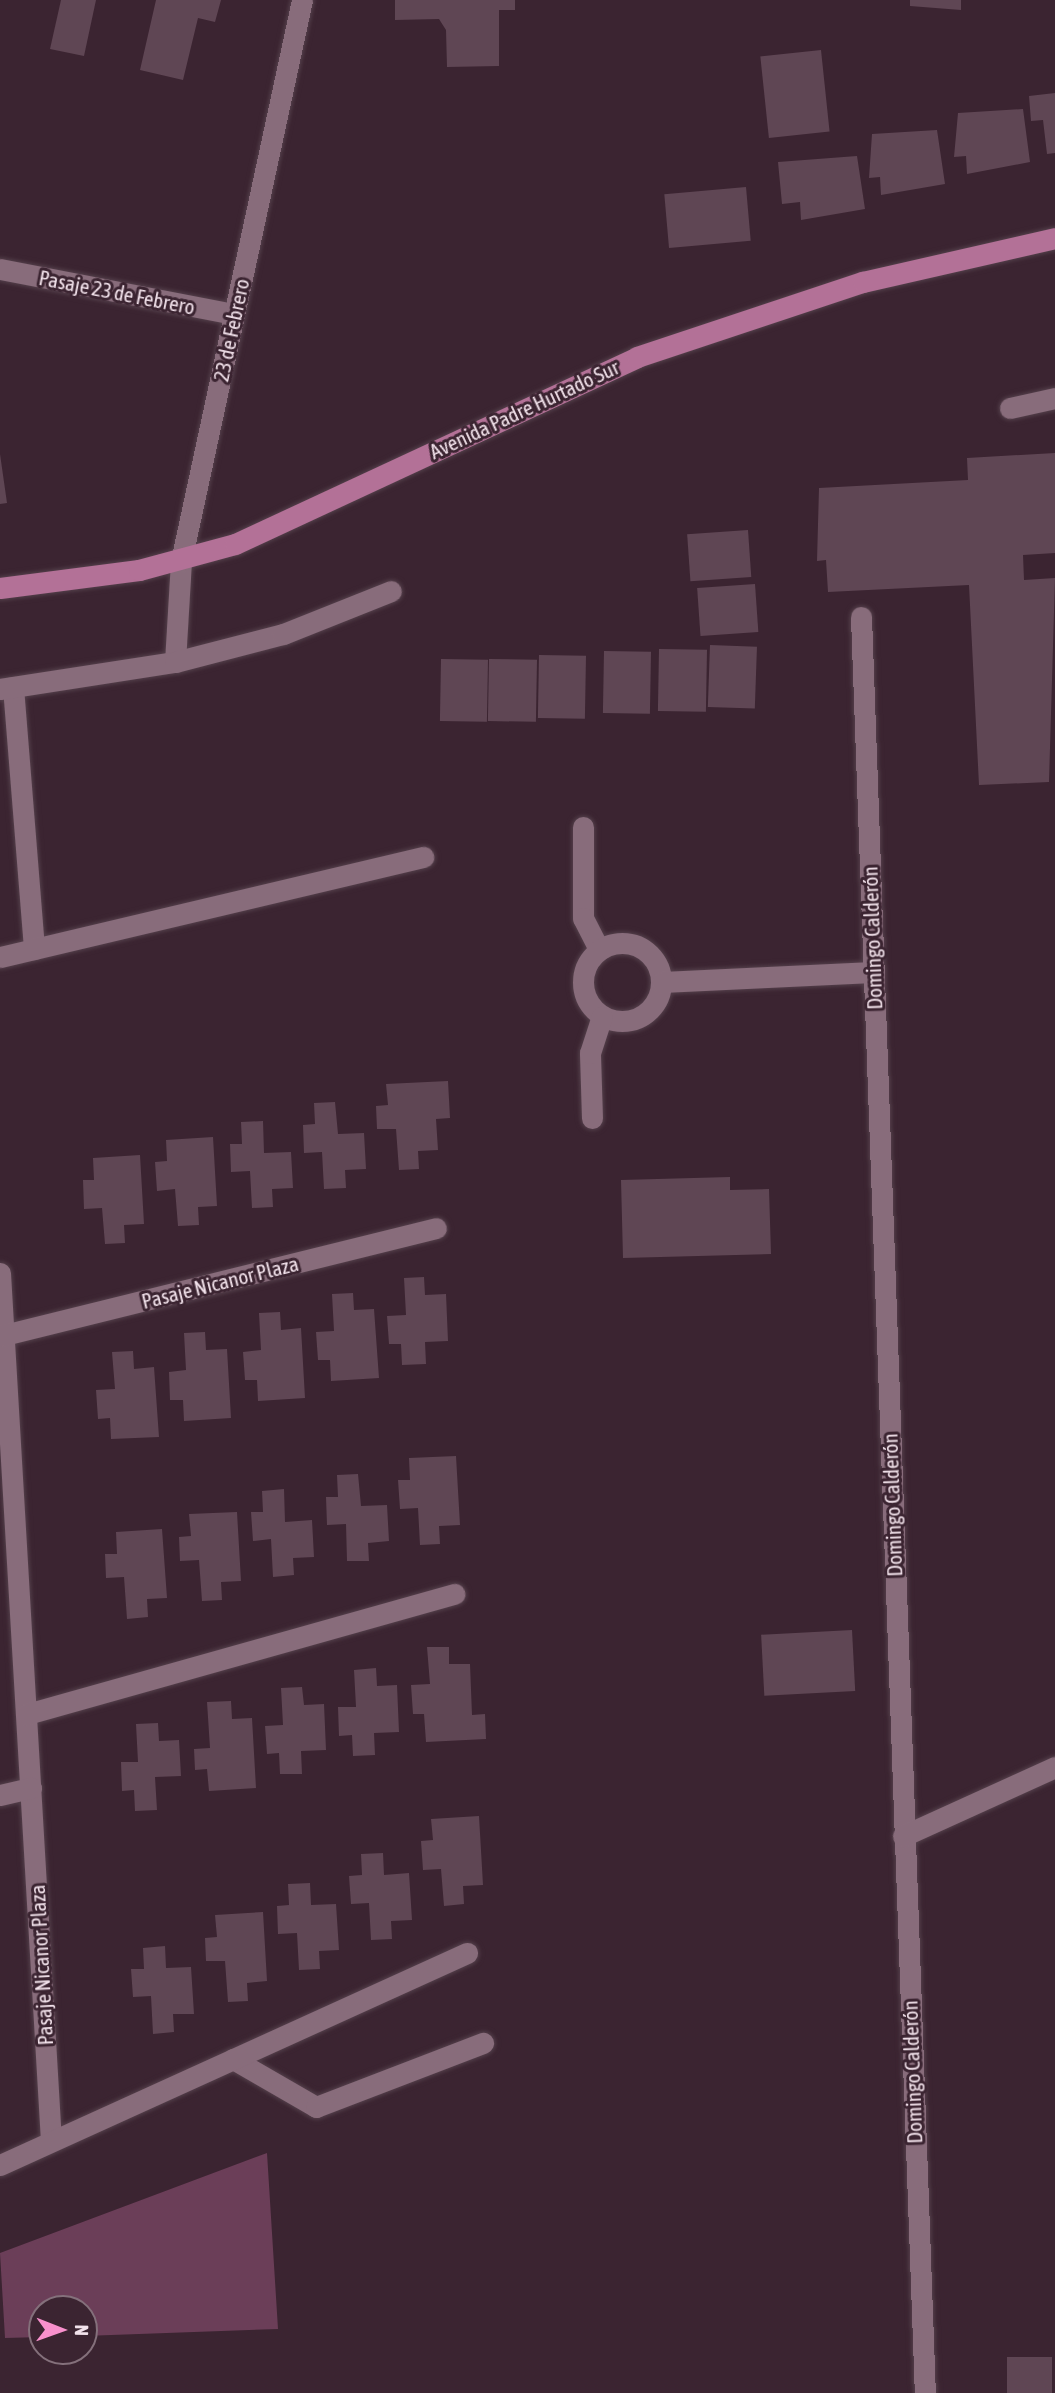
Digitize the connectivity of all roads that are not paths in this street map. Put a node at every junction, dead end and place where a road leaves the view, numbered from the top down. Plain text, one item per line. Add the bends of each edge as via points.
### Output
1 (302, 0) edge
2 (1055, 238) edge
3 (0, 269) edge
4 (234, 314) junction
5 (1055, 398) edge
6 (1010, 408) dead end
7 (181, 561) junction
8 (0, 588) edge
9 (391, 591) dead end
10 (861, 617) dead end
11 (175, 662) junction
12 (6, 688) edge
13 (583, 827) dead end
14 (423, 857) dead end
15 (34, 949) junction
16 (599, 950) junction
17 (0, 957) edge
18 (873, 972) junction
19 (662, 982) junction
20 (602, 1017) junction
21 (592, 1118) dead end
22 (436, 1228) dead end
23 (0, 1273) edge
24 (2, 1335) edge
25 (4, 1416) edge
26 (454, 1594) dead end
27 (27, 1713) junction
28 (1055, 1767) edge
29 (31, 1788) junction
30 (0, 1795) edge
31 (903, 1836) junction
32 (467, 1953) dead end
33 (483, 2043) dead end
34 (233, 2059) junction
35 (51, 2141) junction
36 (0, 2165) edge
37 (925, 2393) edge

1 - 4 street, 23 de Febrero
2 - 7 main road, Avenida Padre Hurtado Sur via 863,282 637,357 287,522
3 - 4 street, Pasaje 23 de Febrero
4 - 7 street, 23 de Febrero
5 - 6 street
7 - 8 main road, Avenida Padre Hurtado Sur
7 - 11 street, 23 de Febrero
9 - 11 street via 283,634
10 - 18 street, Domingo Calderón
11 - 12 street
12 - 15 street
13 - 16 street via 583,918
14 - 15 street
15 - 17 street
16 - 19 street via 634,944 654,959
16 - 20 street via 583,982 584,996
18 - 19 street
18 - 31 street, Domingo Calderón
19 - 20 street via 642,1017
20 - 21 street via 590,1053
22 - 24 street, Pasaje Nicanor Plaza
23 - 24 street, Pasaje Nicanor Plaza
24 - 25 street, Pasaje Nicanor Plaza
25 - 27 street, Pasaje Nicanor Plaza
26 - 27 street
27 - 29 street, Pasaje Nicanor Plaza
28 - 31 street
29 - 30 street
29 - 35 street, Pasaje Nicanor Plaza
31 - 37 street, Domingo Calderón
32 - 34 street
33 - 34 street via 316,2107
34 - 35 street
35 - 36 street

